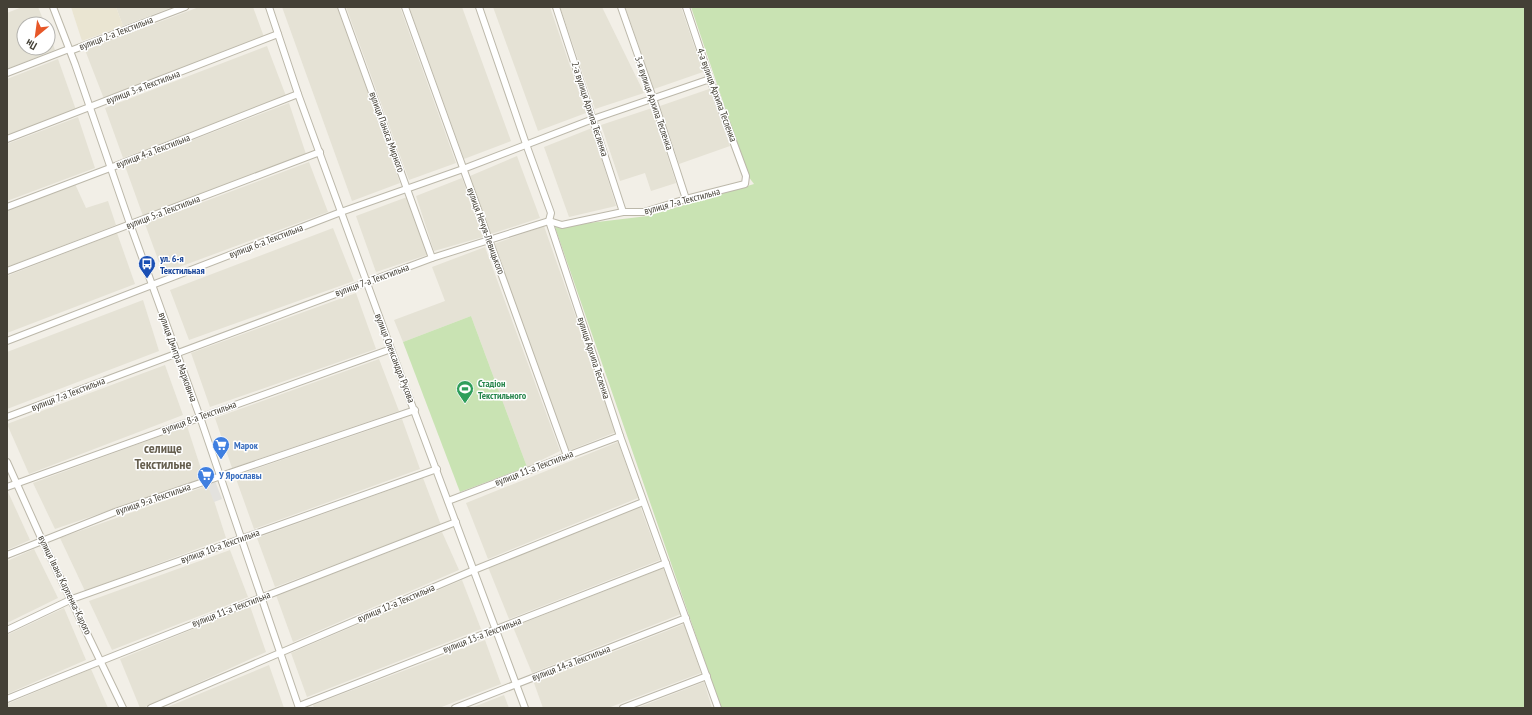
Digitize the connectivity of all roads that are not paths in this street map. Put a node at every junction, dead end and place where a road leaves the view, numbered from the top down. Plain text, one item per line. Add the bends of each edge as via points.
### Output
1 (53, 7) edge
2 (185, 7) edge
3 (269, 7) edge
4 (342, 7) edge
5 (405, 7) edge
6 (479, 7) edge
7 (556, 7) edge
8 (621, 7) edge
9 (686, 7) edge
10 (278, 34) junction
11 (70, 50) junction
12 (7, 73) edge
13 (710, 78) junction
14 (298, 94) junction
15 (653, 98) junction
16 (91, 108) junction
17 (593, 118) junction
18 (7, 140) edge
19 (526, 144) junction
20 (320, 152) junction
21 (110, 168) junction
22 (463, 169) junction
23 (745, 184) joint
24 (408, 189) junction
25 (686, 199) junction
26 (7, 207) edge
27 (341, 212) junction
28 (623, 212) junction
29 (549, 221) junction
30 (130, 224) junction
31 (488, 240) junction
32 (432, 258) junction
33 (7, 271) edge
34 (367, 282) junction
35 (152, 285) junction
36 (7, 341) edge
37 (391, 349) junction
38 (176, 353) junction
39 (415, 410) junction
40 (7, 417) edge
41 (200, 417) junction
42 (620, 436) junction
43 (567, 456) junction
44 (7, 462) edge
45 (437, 469) junction
46 (220, 477) junction
47 (17, 483) junction
48 (7, 487) edge
49 (448, 501) junction
50 (643, 502) junction
51 (456, 522) junction
52 (242, 539) junction
53 (42, 540) junction
54 (7, 555) edge
55 (666, 563) junction
56 (474, 570) junction
57 (262, 596) junction
58 (72, 599) junction
59 (686, 618) junction
60 (496, 629) junction
61 (7, 630) edge
62 (281, 652) junction
63 (100, 660) junction
64 (707, 676) junction
65 (516, 684) junction
66 (7, 699) edge
67 (299, 707) edge
68 (123, 708) edge
69 (151, 708) edge
70 (455, 708) edge
71 (525, 708) edge
72 (623, 708) edge
73 (718, 708) edge

1 - 11 street, вулиця Дмитра Марковича
2 - 11 street, вулиця 2-а Текстильна
3 - 10 street, вулиця Олександра Русова
4 - 24 street, вулиця Панаса Мирного
5 - 22 street, вулиця Нечуя-Левицького
6 - 19 street, вулиця Архипа Тесленка
7 - 17 street, 2-а вулиця Архипа Тесленка
8 - 15 street, 3-я вулиця Архипа Тесленка
9 - 13 street, 4-а вулиця Архипа Тесленка
10 - 14 street, вулиця Олександра Русова
10 - 16 street, вулиця 3-я Текстильна
11 - 12 street, вулиця 2-а Текстильна
11 - 16 street, вулиця Дмитра Марковича
13 - 15 street, вулиця 6-а Текстильна
13 - 23 street, 4-а вулиця Архипа Тесленка via 746,176
14 - 20 street, вулиця Олександра Русова
14 - 21 street, вулиця 4-а Текстильна
15 - 17 street, вулиця 6-а Текстильна
15 - 25 street, 3-я вулиця Архипа Тесленка
16 - 18 street, вулиця 3-я Текстильна
16 - 21 street, вулиця Дмитра Марковича
17 - 19 street, вулиця 6-а Текстильна
17 - 28 street, 2-а вулиця Архипа Тесленка
19 - 22 street, вулиця 6-а Текстильна
19 - 29 street, вулиця Архипа Тесленка via 551,213
20 - 27 street, вулиця Олександра Русова
20 - 30 street, вулиця 5-а Текстильна
21 - 26 street, вулиця 4-а Текстильна
21 - 30 street, вулиця Дмитра Марковича
22 - 24 street, вулиця 6-а Текстильна
22 - 31 street, вулиця Нечуя-Левицького
23 - 25 street, вулиця 7-а Текстильна
24 - 27 street, вулиця 6-а Текстильна
24 - 32 street, вулиця Панаса Мирного
25 - 28 street, вулиця 7-а Текстильна via 644,212
27 - 34 street, вулиця Олександра Русова
27 - 35 street, вулиця 6-а Текстильна
28 - 29 street, вулиця 7-а Текстильна via 562,225
29 - 31 street, вулиця 7-а Текстильна
29 - 42 street, вулиця Архипа Тесленка
30 - 33 street, вулиця 5-а Текстильна
30 - 35 street, вулиця Дмитра Марковича
31 - 32 street, вулиця 7-а Текстильна
31 - 43 street, вулиця Нечуя-Левицького
32 - 34 street, вулиця 7-а Текстильна
34 - 37 street, вулиця Олександра Русова
34 - 38 street, вулиця 7-а Текстильна
35 - 36 street, вулиця 6-а Текстильна
35 - 38 street, вулиця Дмитра Марковича
37 - 39 street, вулиця Олександра Русова
37 - 41 street, вулиця 8-а Текстильна
38 - 40 street, вулиця 7-а Текстильна
38 - 41 street, вулиця Дмитра Марковича
39 - 45 street, вулиця Олександра Русова
39 - 46 street, вулиця 9-а Текстильна
41 - 46 street, вулиця Дмитра Марковича
41 - 47 street, вулиця 8-а Текстильна
42 - 43 street, вулиця 11-а Текстильна
42 - 50 street, вулиця Архипа Тесленка
43 - 49 street, вулиця 11-а Текстильна
44 - 47 street, вулиця Івана Карпенка-Карого
45 - 49 street, вулиця Олександра Русова
45 - 52 street, вулиця 10-а Текстильна
46 - 52 street, вулиця Дмитра Марковича
46 - 53 street, вулиця 9-а Текстильна via 115,512
47 - 48 street, вулиця 8-а Текстильна
47 - 53 street, вулиця Івана Карпенка-Карого
49 - 51 street, вулиця Олександра Русова
50 - 55 street, вулиця Архипа Тесленка
50 - 56 street, вулиця 12-а Текстильна
51 - 56 street, вулиця Олександра Русова
51 - 57 street, вулиця 11-а Текстильна
52 - 57 street, вулиця Дмитра Марковича
52 - 58 street, вулиця 10-а Текстильна
53 - 54 street, вулиця 9-а Текстильна
53 - 58 street, вулиця Івана Карпенка-Карого
55 - 59 street, вулиця Архипа Тесленка
55 - 60 street, вулиця 13-а Текстильна
56 - 60 street, вулиця Олександра Русова
56 - 62 street, вулиця 12-а Текстильна
57 - 62 street, вулиця Дмитра Марковича
57 - 63 street, вулиця 11-а Текстильна
58 - 61 street, вулиця 10-а Текстильна
58 - 63 street, вулиця Івана Карпенка-Карого
59 - 64 street, вулиця Архипа Тесленка
59 - 65 street, вулиця 14-а Текстильна
60 - 65 street, вулиця Олександра Русова
60 - 67 street, вулиця 13-а Текстильна
62 - 67 street, вулиця Дмитра Марковича
62 - 69 street, вулиця 12-а Текстильна
63 - 66 street, вулиця 11-а Текстильна
63 - 68 street, вулиця Івана Карпенка-Карого
64 - 72 street
64 - 73 street, вулиця Архипа Тесленка
65 - 70 street, вулиця 14-а Текстильна
65 - 71 street, вулиця Олександра Русова

